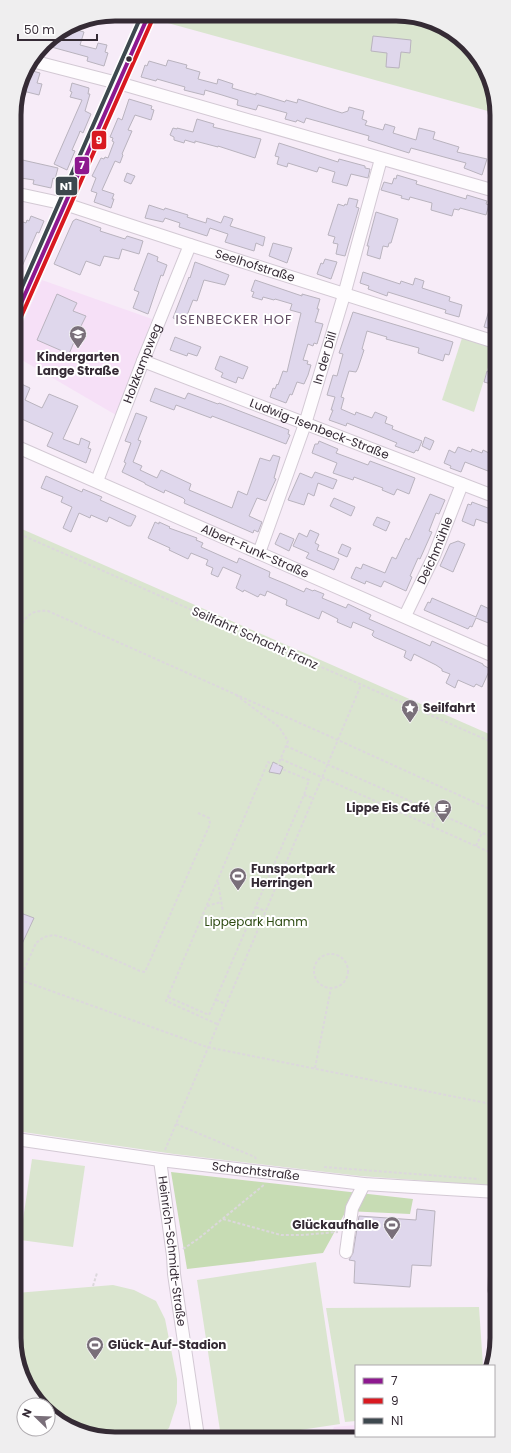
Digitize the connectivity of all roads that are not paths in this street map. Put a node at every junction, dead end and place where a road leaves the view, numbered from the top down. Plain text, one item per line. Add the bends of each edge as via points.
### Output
1 (146, 21) edge
2 (37, 62) edge
3 (118, 84) junction
4 (381, 159) junction
5 (490, 190) edge
6 (21, 194) edge
7 (65, 204) junction
8 (190, 245) junction
9 (344, 295) junction
10 (21, 301) edge
11 (490, 340) edge
12 (143, 361) junction
13 (305, 424) junction
14 (21, 449) edge
15 (97, 482) junction
16 (462, 484) junction
17 (490, 492) edge
18 (259, 553) junction
19 (405, 616) junction
20 (490, 654) edge
21 (21, 1140) edge
22 (162, 1155) junction
23 (364, 1184) junction
24 (490, 1192) edge
25 (346, 1252) dead end
26 (197, 1432) edge

1 - 3 street
2 - 3 street
3 - 4 street
3 - 7 street
4 - 5 street
4 - 9 street, In der Dill
6 - 7 street, Seelhofstraße
7 - 8 street, Seelhofstraße
7 - 10 street
8 - 9 street, Seelhofstraße
8 - 12 street, Holzkampweg
9 - 11 street, Seelhofstraße
9 - 13 street, In der Dill
12 - 13 street, Ludwig-Isenbeck-Straße
12 - 15 street, Holzkampweg
13 - 16 street, Ludwig-Isenbeck-Straße
13 - 18 street, In der Dill
14 - 15 street, Albert-Funk-Straße
15 - 18 street, Albert-Funk-Straße
16 - 17 street, Ludwig-Isenbeck-Straße
16 - 19 street, Deichmühle via 434,556
18 - 19 street, Albert-Funk-Straße
19 - 20 street, Albert-Funk-Straße
21 - 22 street, Schachtstraße
22 - 23 street, Schachtstraße via 277,1174
22 - 26 street, Heinrich-Schmidt-Straße via 174,1274
23 - 24 street, Schachtstraße
23 - 25 street via 352,1208

